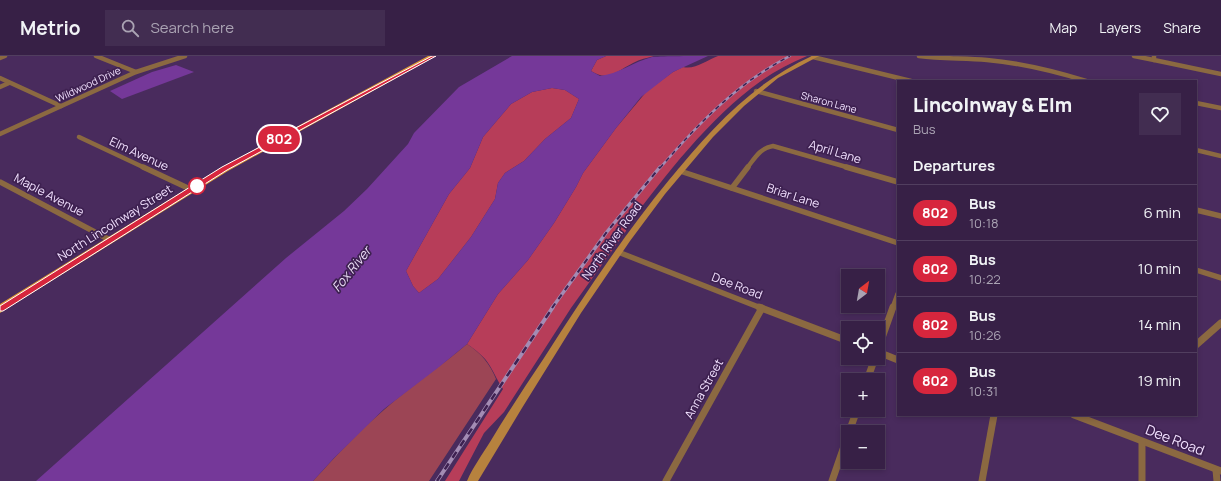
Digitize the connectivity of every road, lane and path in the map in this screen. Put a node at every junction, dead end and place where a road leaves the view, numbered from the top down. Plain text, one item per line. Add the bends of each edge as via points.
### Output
1 (5, 56) edge
2 (96, 56) edge
3 (185, 56) edge
4 (433, 56) edge
5 (815, 56) edge
6 (919, 56) edge
7 (1134, 56) edge
8 (0, 58) edge
9 (1154, 58) edge
10 (136, 72) junction
11 (1221, 74) edge
12 (0, 78) edge
13 (907, 80) edge
14 (1082, 80) edge
15 (9, 83) junction
16 (0, 87) edge
17 (756, 92) junction
18 (1197, 103) edge
19 (61, 106) junction
20 (1221, 108) edge
21 (897, 130) edge
22 (0, 134) edge
23 (79, 137) dead end
24 (1197, 150) edge
25 (1221, 156) edge
26 (680, 171) junction
27 (0, 182) edge
28 (897, 182) edge
29 (732, 188) junction
30 (190, 190) junction
31 (1197, 210) edge
32 (1221, 216) edge
33 (110, 240) junction
34 (897, 243) edge
35 (618, 252) junction
36 (1197, 270) edge
37 (1221, 278) edge
38 (897, 297) edge
39 (762, 308) junction
40 (0, 309) edge
41 (1221, 323) edge
42 (885, 330) edge
43 (841, 338) edge
44 (1197, 344) edge
45 (885, 355) edge
46 (897, 360) edge
47 (994, 416) edge
48 (1077, 416) edge
49 (1142, 442) junction
50 (841, 454) edge
51 (1219, 471) edge
52 (472, 481) edge
53 (666, 481) edge
54 (832, 481) edge
55 (982, 481) edge
56 (1142, 481) edge
57 (1217, 481) edge

1 - 8 street
2 - 10 street
3 - 10 street, Wildwood Drive
4 - 30 main road, North Lincolnway Street
5 - 13 street
5 - 17 main road, North River Road via 784,71
6 - 14 street via 1010,63
7 - 9 street
9 - 11 street
10 - 19 street, Wildwood Drive
12 - 15 street
15 - 16 street
15 - 19 street
17 - 21 street, Sharon Lane
17 - 26 main road, North River Road via 708,138
18 - 20 street
19 - 22 street, Wildwood Drive
23 - 30 street, Elm Avenue
24 - 25 street
26 - 29 street, Briar Lane
26 - 35 main road, North River Road
27 - 33 street, Maple Avenue
28 - 29 street, April Lane via 782,148 766,147 760,150
29 - 34 street, Briar Lane
30 - 33 main road, North Lincolnway Street
31 - 32 street
33 - 40 main road, North Lincolnway Street
35 - 39 street, Dee Road
35 - 52 main road, North River Road via 571,320
36 - 37 street
38 - 42 street
39 - 43 street, Dee Road
39 - 53 street, Anna Street
41 - 44 street
45 - 46 street
47 - 55 street
48 - 49 street, Dee Road
49 - 51 street, Dee Road
49 - 56 street
50 - 54 street
51 - 57 street

